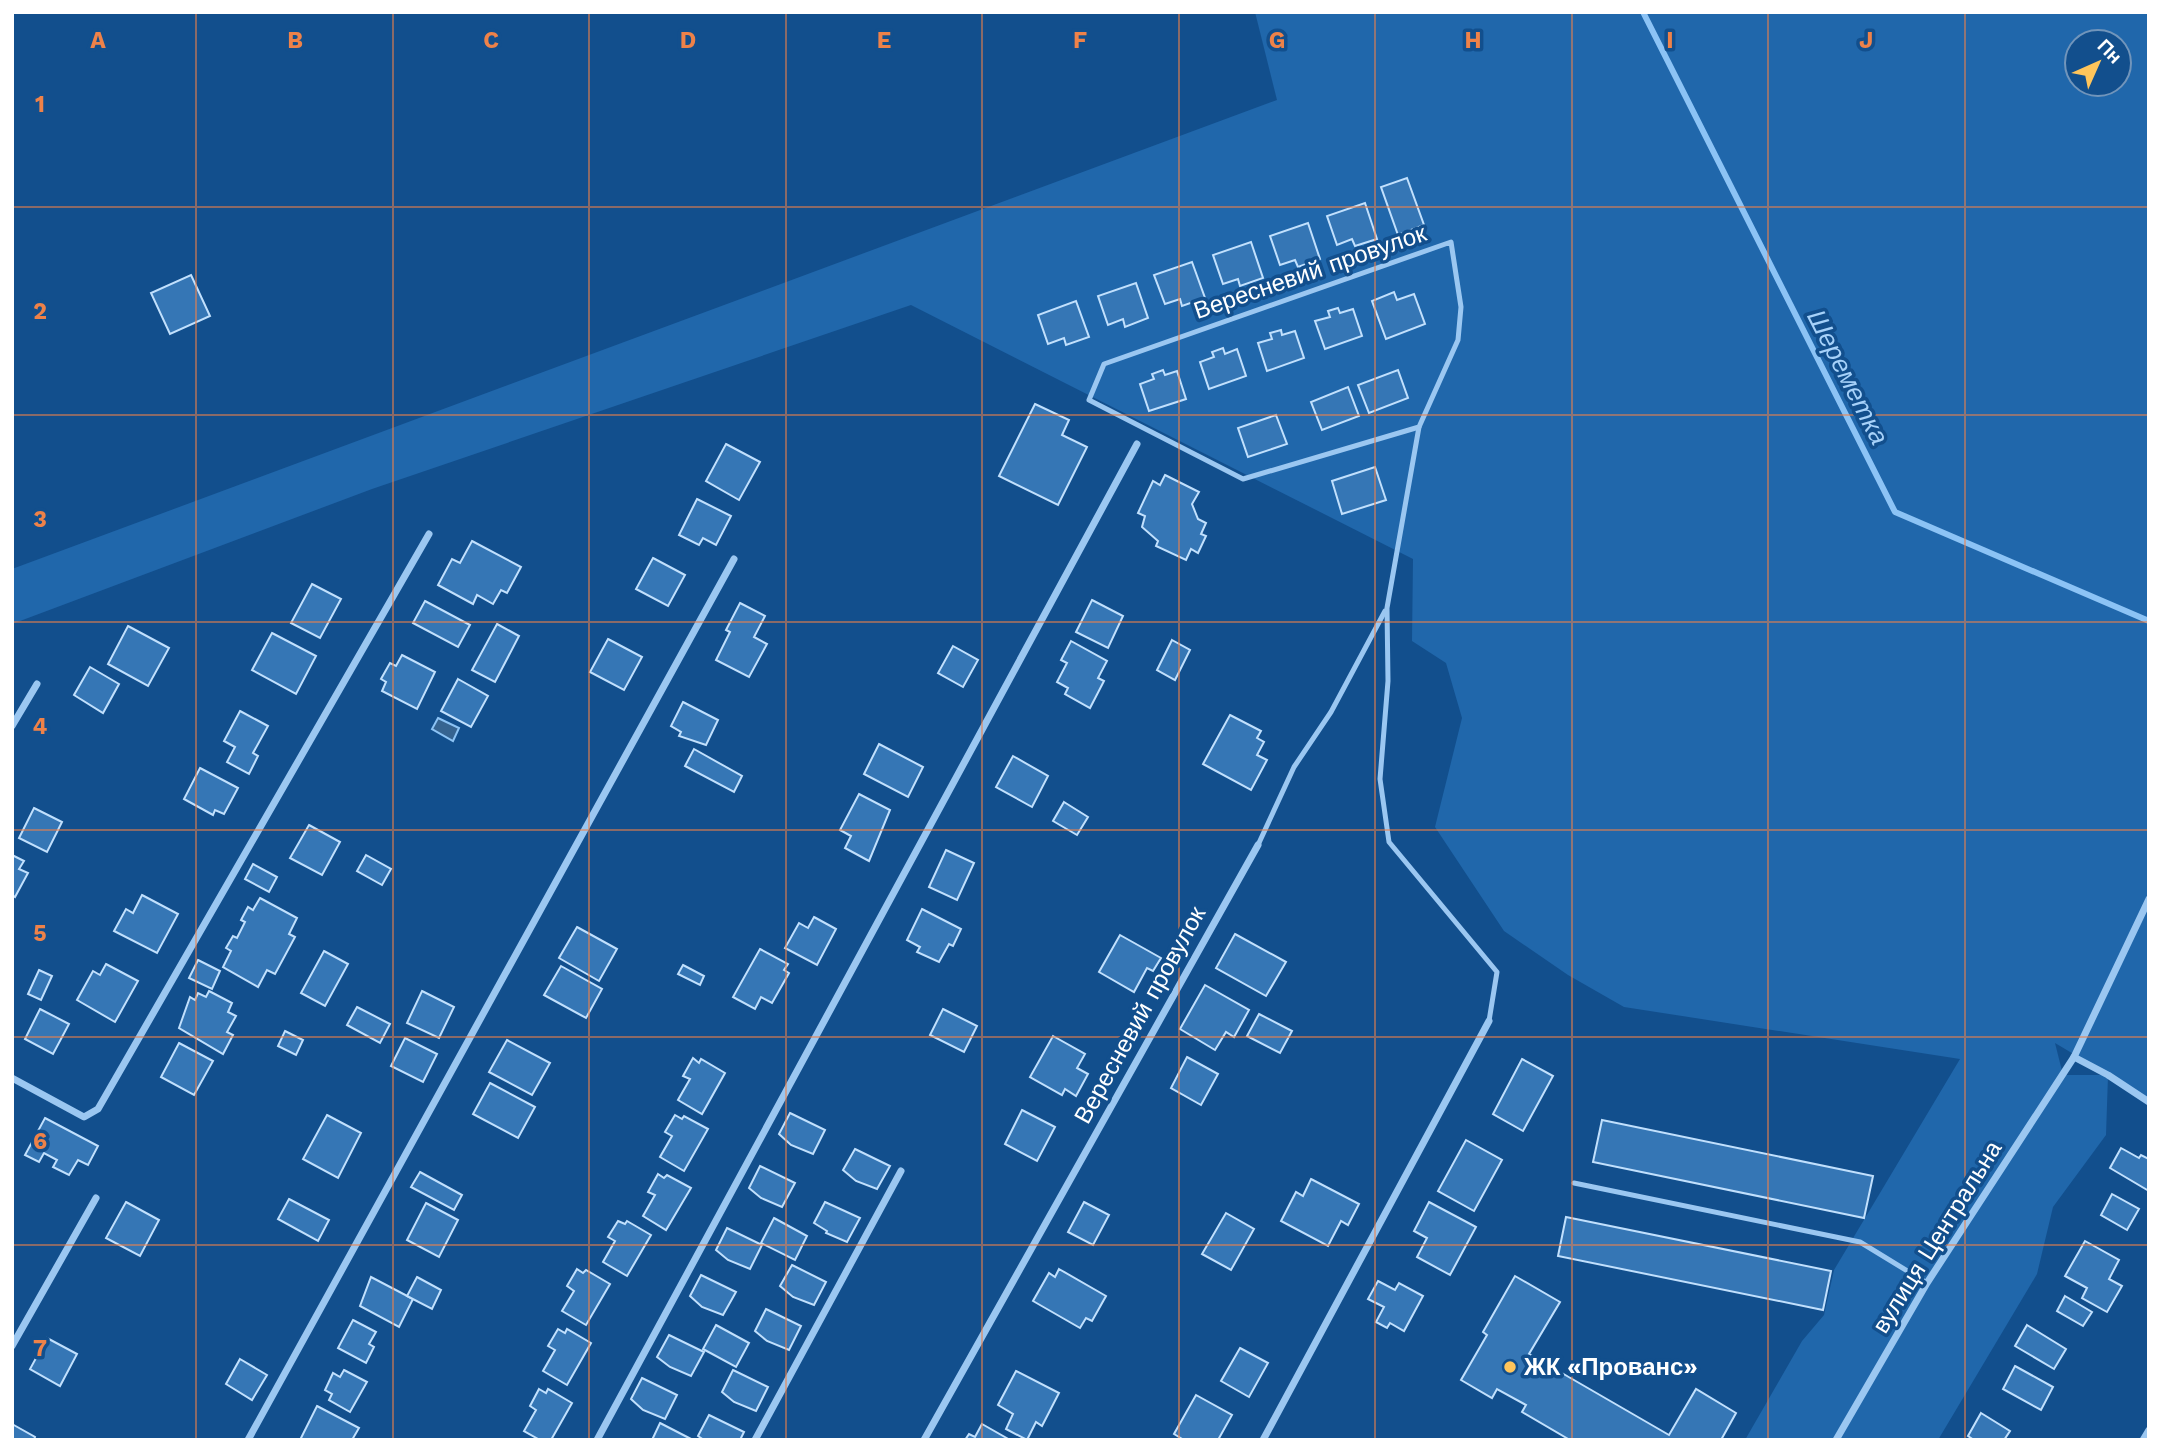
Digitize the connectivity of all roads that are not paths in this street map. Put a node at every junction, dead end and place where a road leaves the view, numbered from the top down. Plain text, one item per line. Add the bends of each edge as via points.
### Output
1 (1419, 426) junction
2 (1136, 444) dead end
3 (429, 534) dead end
4 (734, 559) dead end
5 (1387, 608) junction
6 (37, 684) dead end
7 (12, 726) edge
8 (1258, 845) joint
9 (2149, 899) edge
10 (1489, 1021) joint
11 (2074, 1057) junction
12 (12, 1078) edge
13 (2149, 1102) edge
14 (901, 1171) dead end
15 (1574, 1183) dead end
16 (96, 1198) dead end
17 (1927, 1283) junction
18 (12, 1346) edge
19 (2149, 1430) edge
20 (248, 1440) edge
21 (597, 1440) edge
22 (755, 1440) edge
23 (924, 1440) edge
24 (1263, 1440) edge
25 (1836, 1440) edge
26 (2143, 1440) edge

1 - 1 lane, Вересневий провулок via 1458,340 1461,307 1451,242 1104,364 1089,400 1243,479
1 - 5 lane
2 - 21 street
3 - 12 street via 97,1109 84,1117 73,1113
4 - 20 street
5 - 8 lane, Вересневий провулок via 1331,712 1294,767
5 - 10 lane via 1388,681 1380,779 1389,842 1497,972
6 - 7 street
8 - 23 street, Вересневий провулок
9 - 11 street, вулиця Центральна
10 - 24 street
11 - 13 street
11 - 17 street, вулиця Центральна
14 - 22 street
15 - 17 lane via 1860,1242
16 - 18 street
17 - 25 street, вулиця Центральна
19 - 26 street

